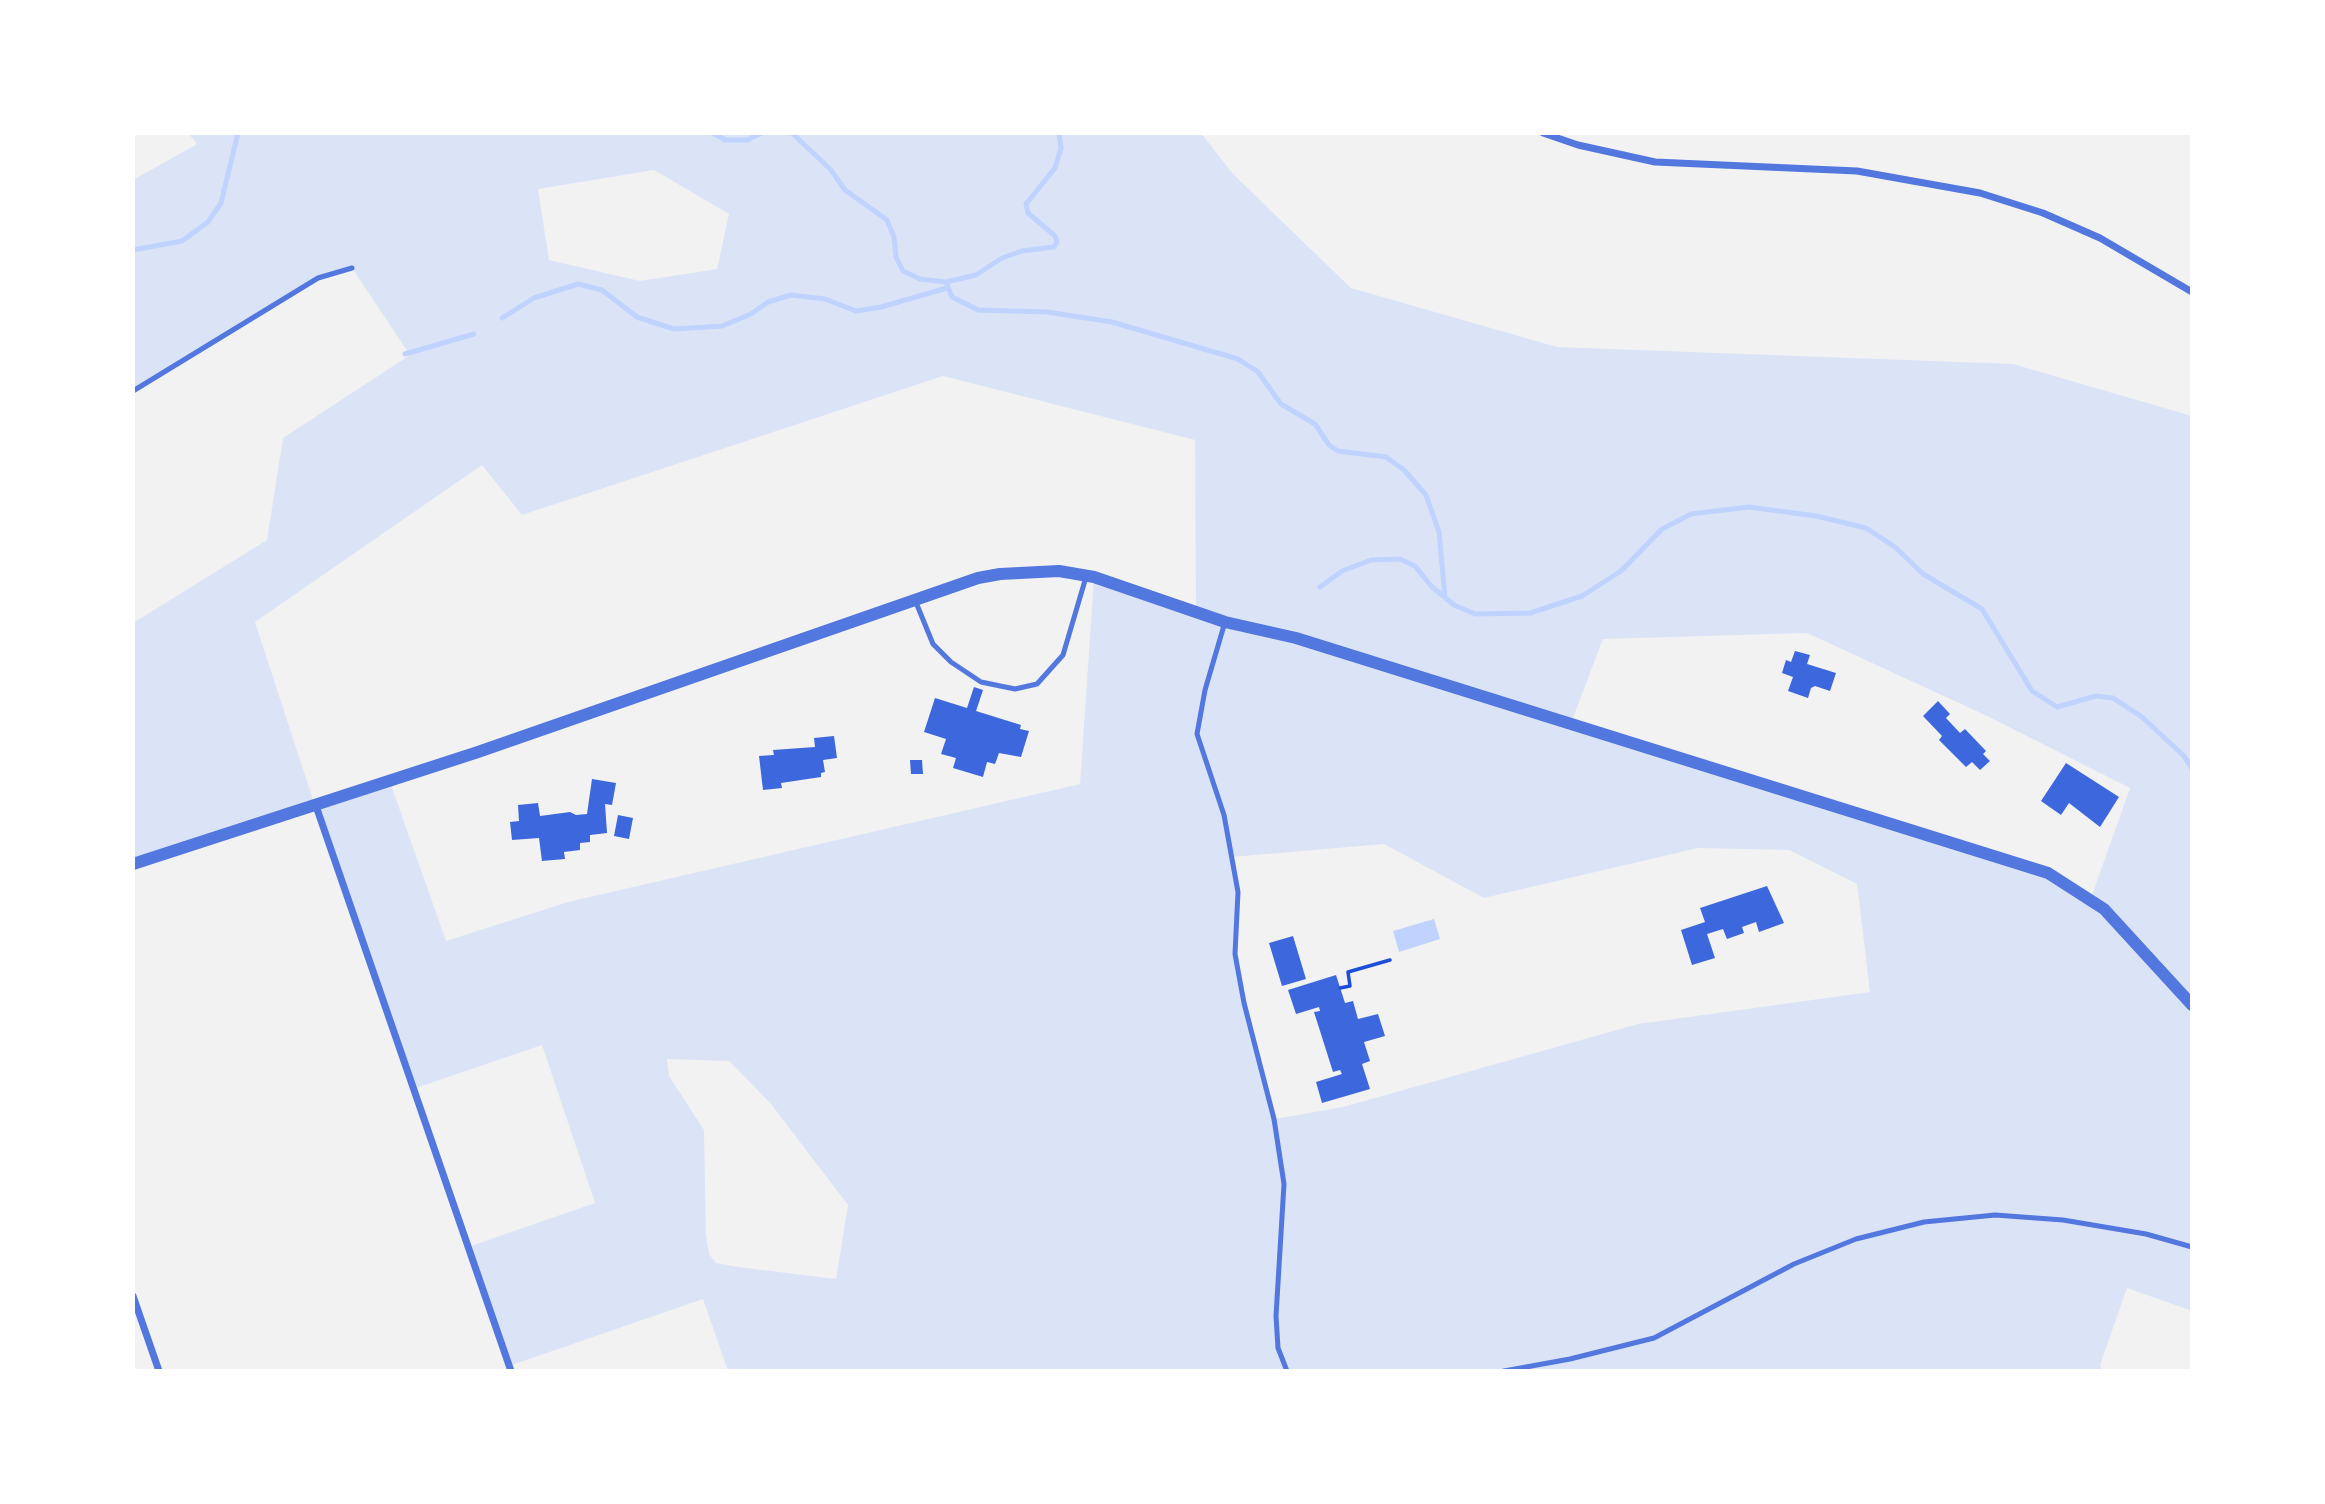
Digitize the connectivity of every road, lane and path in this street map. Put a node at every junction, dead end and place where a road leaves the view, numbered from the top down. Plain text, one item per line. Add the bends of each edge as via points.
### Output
1 (1543, 133) edge
2 (352, 268) dead end
3 (2192, 292) edge
4 (133, 391) edge
5 (1086, 576) junction
6 (915, 600) junction
7 (1225, 622) junction
8 (316, 806) junction
9 (134, 862) edge
10 (1390, 960) dead end
11 (1340, 988) dead end
12 (2192, 1005) edge
13 (2192, 1247) edge
14 (133, 1296) edge
15 (159, 1371) edge
16 (511, 1371) edge
17 (1287, 1371) edge
18 (1504, 1371) edge

1 - 3 street via 1656,162 1857,171 1980,193 2100,238
2 - 4 lane via 318,278
5 - 6 street via 1039,571 1000,574
5 - 6 lane via 1063,655 1037,684 1015,690 981,682 951,662 933,644
5 - 7 street
6 - 8 street
7 - 12 street via 1296,638 2048,873 2104,909
7 - 17 lane via 1197,734 1224,815 1238,892 1235,954 1274,1119 1284,1184 1276,1316 1278,1348
8 - 9 street
8 - 16 street
10 - 11 path via 1348,972 1350,986
13 - 18 lane via 2063,1220 1995,1215 1924,1222 1856,1239 1794,1264 1654,1338
14 - 15 street

